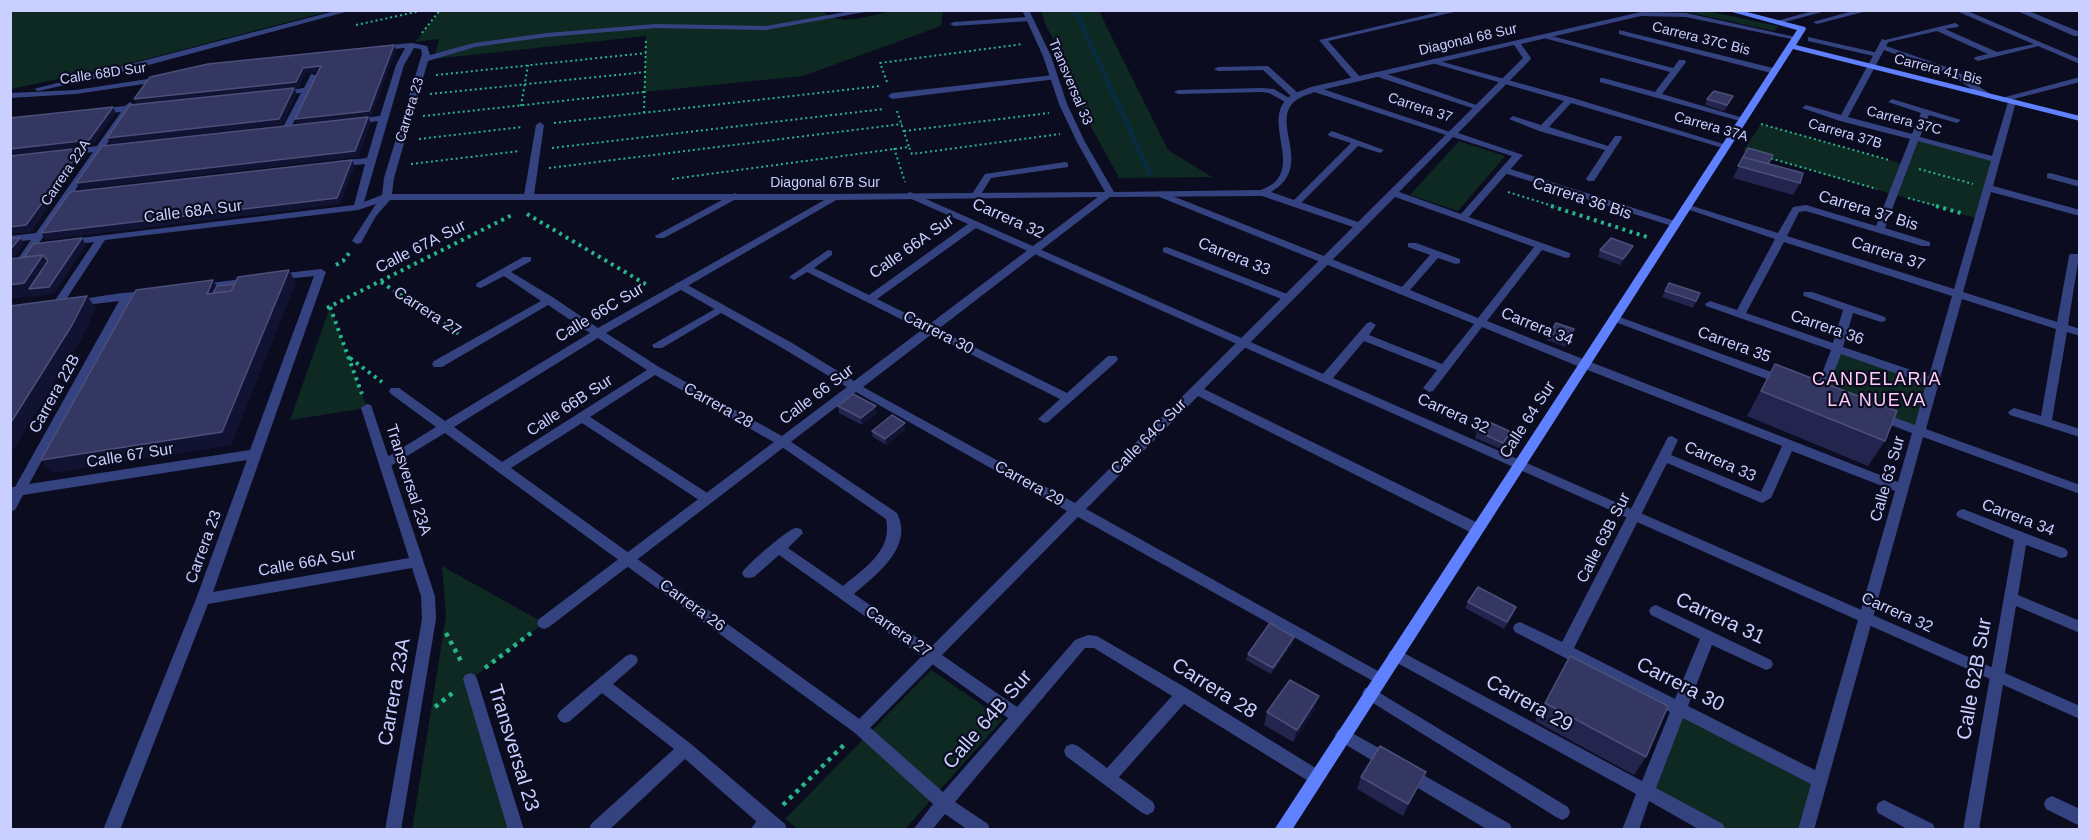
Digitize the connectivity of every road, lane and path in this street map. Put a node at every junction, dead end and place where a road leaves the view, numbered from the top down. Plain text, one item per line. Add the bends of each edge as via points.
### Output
1 (350, 10) edge
2 (440, 10) edge
3 (832, 10) edge
4 (873, 10) edge
5 (984, 10) edge
6 (1460, 10) edge
7 (1728, 10) edge
8 (1827, 10) edge
9 (1868, 10) edge
10 (1957, 10) edge
11 (2018, 10) edge
12 (847, 14) junction
13 (1026, 15) edge
14 (991, 22) junction
15 (1776, 22) junction
16 (1818, 22) dead end
17 (954, 24) dead end
18 (1955, 25) dead end
19 (1938, 29) junction
20 (1622, 32) dead end
21 (2078, 34) edge
22 (646, 36) dead end
23 (1547, 36) junction
24 (2063, 38) dead end
25 (1811, 39) dead end
26 (1039, 42) junction
27 (1516, 42) junction
28 (1793, 42) junction
29 (412, 45) junction
30 (2039, 45) junction
31 (1882, 48) junction
32 (374, 49) edge
33 (646, 53) junction
34 (1996, 55) junction
35 (425, 59) junction
36 (1978, 59) dead end
37 (1435, 61) junction
38 (1682, 62) dead end
39 (2079, 62) edge
40 (880, 63) dead end
41 (528, 65) junction
42 (1872, 66) junction
43 (1218, 69) dead end
44 (1675, 71) junction
45 (1774, 71) junction
46 (645, 72) junction
47 (1378, 74) junction
48 (314, 76) edge
49 (169, 77) edge
50 (420, 77) junction
51 (1054, 77) junction
52 (1358, 79) junction
53 (2079, 79) edge
54 (1603, 80) dead end
55 (1504, 81) junction
56 (524, 85) junction
57 (888, 85) dead end
58 (1314, 89) junction
59 (306, 90) junction
60 (644, 92) junction
61 (1178, 92) dead end
62 (271, 94) edge
63 (138, 95) edge
64 (1657, 95) junction
65 (10, 96) edge
66 (414, 96) junction
67 (892, 96) dead end
68 (1989, 96) junction
69 (1293, 98) junction
70 (1570, 100) junction
71 (2007, 101) junction
72 (1892, 102) dead end
73 (521, 105) junction
74 (152, 106) edge
75 (1478, 107) junction
76 (884, 108) dead end
77 (1806, 108) dead end
78 (128, 109) junction
79 (1066, 111) junction
80 (1926, 111) junction
81 (93, 112) edge
82 (644, 113) junction
83 (383, 118) junction
84 (408, 118) junction
85 (1514, 119) dead end
86 (1743, 119) junction
87 (1844, 119) junction
88 (2079, 119) edge
89 (1957, 120) dead end
90 (340, 123) edge
91 (902, 124) dead end
92 (540, 125) junction
93 (297, 128) edge
94 (286, 129) junction
95 (1542, 129) junction
96 (274, 130) edge
97 (904, 131) dead end
98 (1076, 131) junction
99 (1332, 134) dead end
100 (1452, 134) junction
101 (1618, 138) dead end
102 (1915, 138) junction
103 (401, 141) junction
104 (1358, 142) junction
105 (122, 146) edge
106 (1726, 146) junction
107 (894, 148) junction
108 (99, 149) junction
109 (537, 149) junction
110 (1610, 149) junction
111 (1380, 150) dead end
112 (54, 153) edge
113 (1765, 157) edge
114 (1996, 160) junction
115 (369, 161) junction
116 (1904, 164) junction
117 (1065, 165) dead end
118 (322, 166) edge
119 (393, 166) junction
120 (534, 170) junction
121 (1504, 170) junction
122 (2050, 176) dead end
123 (669, 179) dead end
124 (1591, 179) dead end
125 (2079, 184) edge
126 (1490, 186) junction
127 (1988, 188) junction
128 (1110, 193) junction
129 (1263, 193) junction
130 (1393, 193) junction
131 (78, 194) edge
132 (977, 194) junction
133 (1160, 194) junction
134 (1893, 194) junction
135 (67, 195) junction
136 (530, 195) junction
137 (910, 195) junction
138 (735, 196) junction
139 (387, 197) junction
140 (835, 197) junction
141 (1295, 204) junction
142 (358, 207) junction
143 (1686, 207) junction
144 (2079, 213) edge
145 (372, 215) junction
146 (1463, 218) junction
147 (1979, 219) junction
148 (975, 224) junction
149 (1675, 224) junction
150 (1359, 226) junction
151 (1879, 230) junction
152 (660, 236) dead end
153 (1780, 237) junction
154 (102, 238) junction
155 (10, 239) edge
156 (42, 241) junction
157 (357, 241) joint
158 (1663, 243) junction
159 (55, 244) edge
160 (1926, 244) dead end
161 (1413, 245) dead end
162 (1541, 245) junction
163 (1035, 250) junction
164 (1167, 250) dead end
165 (828, 253) dead end
166 (1436, 254) junction
167 (1566, 255) dead end
168 (2074, 256) dead end
169 (527, 259) dead end
170 (1326, 260) junction
171 (1456, 261) dead end
172 (18, 267) edge
173 (807, 268) junction
174 (321, 272) junction
175 (504, 272) junction
176 (794, 277) dead end
177 (380, 282) junction
178 (481, 285) dead end
179 (680, 285) junction
180 (2074, 285) edge
181 (196, 288) edge
182 (1404, 291) junction
183 (161, 292) edge
184 (663, 294) junction
185 (1808, 294) dead end
186 (1958, 294) junction
187 (127, 296) junction
188 (1288, 298) junction
189 (870, 299) junction
190 (550, 300) junction
191 (1710, 304) dead end
192 (57, 305) junction
193 (46, 307) edge
194 (330, 307) junction
195 (722, 308) junction
196 (1849, 308) junction
197 (1740, 315) junction
198 (1614, 318) junction
199 (1881, 320) dead end
200 (303, 321) junction
201 (1481, 322) junction
202 (1371, 325) dead end
203 (2061, 327) junction
204 (932, 329) junction
205 (597, 333) junction
206 (2079, 333) edge
207 (1362, 336) junction
208 (1244, 342) junction
209 (474, 343) junction
210 (658, 345) dead end
211 (1837, 349) junction
212 (348, 357) junction
213 (1112, 359) dead end
214 (438, 364) dead end
215 (1584, 364) junction
216 (1444, 369) junction
217 (655, 370) junction
218 (1326, 378) junction
219 (1933, 382) junction
220 (855, 387) junction
221 (1429, 388) dead end
222 (1196, 390) junction
223 (395, 391) joint
224 (1068, 398) junction
225 (367, 408) joint
226 (1864, 410) edge
227 (2014, 412) dead end
228 (582, 417) junction
229 (1044, 419) dead end
230 (2046, 422) junction
231 (447, 428) junction
232 (1919, 430) junction
233 (2079, 434) edge
234 (1672, 440) dead end
235 (783, 442) junction
236 (1789, 444) junction
237 (255, 454) junction
238 (1664, 457) junction
239 (1520, 463) junction
240 (385, 464) junction
241 (502, 468) junction
242 (1902, 489) junction
243 (2079, 490) edge
244 (15, 491) edge
245 (707, 499) junction
246 (10, 507) edge
247 (1077, 510) junction
248 (1963, 514) dead end
249 (1634, 516) junction
250 (1477, 530) junction
251 (796, 533) dead end
252 (2021, 537) junction
253 (778, 548) junction
254 (2061, 553) dead end
255 (628, 559) junction
256 (417, 562) junction
257 (748, 573) dead end
258 (844, 594) junction
259 (2011, 598) junction
260 (203, 599) junction
261 (1656, 611) dead end
262 (429, 619) junction
263 (1866, 619) junction
264 (544, 623) dead end
265 (2079, 627) edge
266 (1520, 628) dead end
267 (1708, 636) junction
268 (1088, 641) joint
269 (1565, 651) junction
270 (1395, 655) junction
271 (932, 656) junction
272 (631, 660) dead end
273 (1766, 664) dead end
274 (1997, 677) junction
275 (1380, 679) junction
276 (470, 680) joint
277 (603, 685) junction
278 (1370, 693) junction
279 (1184, 694) junction
280 (1680, 709) junction
281 (2079, 713) edge
282 (565, 716) dead end
283 (1019, 717) junction
284 (860, 728) junction
285 (1343, 735) junction
286 (685, 749) junction
287 (1071, 751) dead end
288 (1316, 777) junction
289 (1108, 778) junction
290 (1820, 780) junction
291 (1646, 791) junction
292 (944, 803) junction
293 (2052, 804) dead end
294 (1147, 807) dead end
295 (1884, 808) dead end
296 (1562, 812) dead end
297 (2079, 818) edge
298 (768, 826) edge
299 (111, 830) edge
300 (393, 830) edge
301 (516, 830) edge
302 (597, 830) edge
303 (921, 830) edge
304 (982, 830) edge
305 (1282, 830) edge
306 (1504, 830) edge
307 (1630, 830) edge
308 (1717, 830) edge
309 (1806, 830) edge
310 (1927, 830) edge
311 (1971, 830) edge

1 - 65 street
2 - 29 path
3 - 12 street
4 - 12 street
5 - 14 street
6 - 52 street via 1323,40
7 - 15 street
8 - 15 street
9 - 16 street
10 - 30 street
11 - 21 street
12 - 35 street via 766,28 656,26 547,35 474,45
13 - 14 street
13 - 26 street, Transversal 33
14 - 17 street
15 - 28 street, Calle 64 Sur via 1802,28
18 - 19 street
19 - 31 street
19 - 34 street, Carrera 41 Bis
20 - 45 street, Carrera 37C Bis
21 - 24 street
22 - 33 path
23 - 27 street, Diagonal 68 Sur
23 - 28 street, Diagonal 68 Sur via 1658,13 1713,20
23 - 44 street
25 - 31 street
26 - 40 path
26 - 51 street, Transversal 33
27 - 37 street, Diagonal 68 Sur
27 - 55 street, Calle 64C Sur via 1527,58
28 - 42 street, Carrera 41 Bis
28 - 45 street, Calle 64 Sur
29 - 32 street
29 - 35 street, Carrera 23 via 424,48
29 - 83 street, Carrera 23
30 - 34 street
30 - 39 street
31 - 42 street
31 - 68 street via 1952,72
33 - 41 path
33 - 46 path
34 - 36 street
35 - 50 street, Carrera 23
37 - 47 street, Diagonal 68 Sur
37 - 55 street, Carrera 37A
38 - 44 street
41 - 50 path
41 - 56 path
42 - 68 street, Carrera 41 Bis
42 - 87 street
43 - 69 street via 1260,66
44 - 64 street
45 - 86 street, Calle 64 Sur
46 - 56 path
46 - 60 path
47 - 52 street, Diagonal 68 Sur
47 - 75 street
48 - 59 street
49 - 65 street, Calle 68D Sur via 108,88
50 - 66 street, Carrera 23
51 - 67 street
51 - 79 street, Transversal 33
52 - 58 street, Diagonal 68 Sur
53 - 71 street
54 - 64 street
55 - 70 street, Carrera 37A
55 - 75 street, Calle 64C Sur
56 - 66 path
56 - 73 path
57 - 82 path
58 - 69 street, Diagonal 68 Sur
58 - 100 street, Carrera 37
59 - 62 street
59 - 94 street
60 - 73 path
60 - 82 path
61 - 69 street via 1267,90
63 - 78 street, Carrera 22A
64 - 86 street
66 - 84 street, Carrera 23
68 - 71 street, Carrera 41 Bis
69 - 129 street via 1285,109 1287,171 1280,184
70 - 95 street
70 - 106 street, Carrera 37A
71 - 88 street, Carrera 41 Bis
71 - 114 street, Calle 63 Sur
72 - 80 street
73 - 84 path
74 - 78 street
75 - 100 street, Calle 64C Sur
76 - 109 path
77 - 87 street, Carrera 37C
78 - 81 street
78 - 108 street, Carrera 22A
79 - 97 path
79 - 98 street, Transversal 33
80 - 89 street
80 - 102 street
82 - 92 path
83 - 90 street
83 - 115 street, Carrera 23
84 - 103 street, Carrera 23
85 - 95 street
86 - 106 street, Calle 64 Sur
86 - 116 path, Carrera 37B
87 - 102 street, Carrera 37C
91 - 120 path
92 - 103 path
92 - 109 street
93 - 94 street
94 - 96 street
95 - 110 street
98 - 107 path via 912,154 909,147
98 - 128 street, Transversal 33
99 - 104 street
100 - 121 street, Carrera 37 via 1518,155
100 - 130 street, Calle 64C Sur
101 - 110 street
102 - 114 street, Carrera 37C
102 - 116 street
103 - 119 street, Carrera 23
104 - 111 street
104 - 141 street
105 - 108 street
106 - 143 street, Calle 64 Sur
107 - 123 path
107 - 137 path
108 - 112 street
108 - 135 street, Carrera 22A
109 - 119 path
109 - 120 street
110 - 124 street
113 - 134 path, Carrera 37A
114 - 127 street, Calle 63 Sur
115 - 118 street
115 - 142 street, Carrera 23
116 - 127 path, Carrera 37B
116 - 134 street
117 - 132 street via 994,174 988,176
119 - 139 street, Carrera 23
120 - 136 street
121 - 126 street
121 - 149 street
122 - 125 street
126 - 146 street
126 - 158 path, Carrera 36 Bis
127 - 144 street
127 - 147 street, Calle 63 Sur
128 - 132 street, Diagonal 67B Sur
128 - 133 street, Diagonal 67B Sur
128 - 163 street, Calle 66 Sur
129 - 133 street, Diagonal 67B Sur
129 - 141 street
130 - 146 street
130 - 150 street, Calle 64C Sur
131 - 135 street
132 - 137 street, Diagonal 67B Sur
133 - 170 street, Carrera 34
134 - 147 path, Carrera 37A
134 - 151 street
135 - 156 street, Carrera 22A
136 - 138 street, Diagonal 67B Sur
136 - 139 street, Diagonal 67B Sur
137 - 140 street, Diagonal 67B Sur
137 - 148 street, Carrera 32
138 - 140 street, Diagonal 67B Sur
138 - 152 street
139 - 142 street, Calle 68A Sur
139 - 145 street, Carrera 23
140 - 179 street, Calle 66C Sur
141 - 150 street
142 - 145 street
142 - 154 street, Calle 68A Sur
143 - 149 street, Calle 64 Sur
143 - 153 street, Carrera 37
145 - 157 street, Carrera 23
146 - 162 street
147 - 186 street, Calle 63 Sur
148 - 163 street, Carrera 32
148 - 189 street, Calle 66A Sur
149 - 158 street, Calle 64 Sur
150 - 170 street, Calle 64C Sur
151 - 153 street, Carrera 37 Bis via 1800,208
151 - 160 street, Carrera 37 Bis
153 - 186 street, Carrera 37
153 - 197 street
154 - 159 street, Calle 68A Sur
154 - 192 street
155 - 156 street
156 - 172 street via 31,247
157 - 174 path via 343,261
158 - 198 street, Calle 64 Sur
161 - 166 street
162 - 167 street
162 - 201 street
163 - 204 street, Calle 66 Sur
163 - 208 street, Carrera 32
164 - 188 street, Carrera 33
165 - 173 street
166 - 171 street
166 - 182 street
168 - 180 street
169 - 175 street
170 - 182 street, Carrera 34
170 - 188 street, Calle 64C Sur
173 - 176 street
173 - 189 street, Carrera 30
174 - 181 street
174 - 200 street, Carrera 23
175 - 178 street
175 - 190 street, Carrera 28
177 - 184 path, Calle 67A Sur via 520,210
177 - 194 path, Calle 67A Sur
177 - 209 path, Carrera 27
179 - 184 street, Calle 66C Sur
179 - 195 street, Carrera 29
180 - 203 street
182 - 201 street, Carrera 34
183 - 187 street
184 - 205 street, Calle 66C Sur
185 - 196 street
186 - 203 street, Carrera 37
186 - 219 street, Calle 63 Sur
187 - 192 street
187 - 244 street, Carrera 22B
188 - 208 street, Calle 64C Sur
189 - 204 street, Carrera 30
190 - 205 street, Carrera 28
190 - 209 street
191 - 197 street, Carrera 36
192 - 193 street
194 - 200 path, Calle 67A Sur
194 - 212 path
195 - 210 street
195 - 220 street, Carrera 29
196 - 199 street
196 - 211 street
197 - 211 street, Carrera 36
198 - 211 street, Carrera 35 via 1815,392
198 - 215 street, Calle 64 Sur
200 - 237 street, Carrera 23
201 - 215 street, Carrera 34
201 - 216 street
202 - 207 street
203 - 206 street, Carrera 37
203 - 230 street
204 - 220 street, Calle 66 Sur
204 - 224 street, Carrera 30
205 - 217 street, Carrera 28
205 - 231 street, Calle 66C Sur
207 - 216 street
207 - 218 street
208 - 218 street, Carrera 32
208 - 222 street, Calle 64C Sur
209 - 214 street
211 - 219 street, Carrera 36
212 - 223 path
212 - 225 path
213 - 224 street
215 - 236 street, Carrera 34
215 - 239 street, Calle 64 Sur
216 - 221 street
217 - 228 street, Calle 66B Sur
217 - 235 street, Carrera 28
218 - 239 street, Carrera 32
219 - 232 street, Calle 63 Sur
220 - 235 street, Calle 66 Sur
220 - 247 street, Carrera 29
222 - 247 street, Calle 64C Sur
222 - 250 street
223 - 231 street, Carrera 26
224 - 229 street
225 - 240 street, Transversal 23A
226 - 232 street
227 - 230 street
228 - 241 street, Calle 66B Sur
228 - 245 street
230 - 233 street
231 - 240 street, Calle 66C Sur
231 - 241 street, Carrera 26
232 - 242 street, Calle 63 Sur
232 - 243 street
234 - 238 street, Calle 63B Sur
235 - 245 street, Calle 66 Sur
235 - 258 street, Carrera 28 via 892,516 896,535 883,558
236 - 238 street, Carrera 33 via 1762,498
236 - 242 street, Carrera 34
237 - 244 street, Calle 67 Sur
237 - 260 street, Carrera 23
238 - 249 street, Calle 63B Sur
239 - 249 street, Carrera 32
239 - 250 street, Calle 64 Sur
240 - 256 street, Transversal 23A
241 - 255 street, Carrera 26
242 - 263 street, Calle 63 Sur
244 - 246 street, Carrera 22B
245 - 255 street, Calle 66 Sur
247 - 271 street, Calle 64C Sur
247 - 275 street, Carrera 29
248 - 252 street, Carrera 34
249 - 263 street, Carrera 32
249 - 269 street, Calle 63B Sur
250 - 270 street, Calle 64 Sur
251 - 253 street
252 - 254 street, Carrera 34
252 - 259 street, Calle 62B Sur
253 - 257 street
253 - 258 street, Carrera 27
255 - 264 street, Calle 66 Sur
255 - 284 street, Carrera 26
256 - 260 street, Calle 66A Sur
256 - 262 street, Carrera 23A via 428,596
258 - 271 street, Carrera 27
259 - 265 street
259 - 274 street, Calle 62B Sur
260 - 299 street, Carrera 23
261 - 267 street, Carrera 31
262 - 276 path via 448,635
262 - 300 street, Carrera 23A
263 - 274 street, Carrera 32
263 - 290 street, Calle 63 Sur
266 - 269 street, Carrera 30
267 - 273 street, Carrera 31
267 - 280 street
268 - 279 street, Carrera 28 via 1097,642
268 - 283 street, Calle 64B Sur via 1080,644
269 - 280 street, Carrera 30
270 - 275 street, Calle 64 Sur
270 - 291 street, Carrera 29
271 - 283 street, Carrera 27
271 - 284 street, Calle 64C Sur
272 - 277 street
274 - 281 street, Carrera 32
274 - 311 street, Calle 62B Sur
275 - 278 street, Calle 64 Sur
276 - 301 street, Transversal 23
277 - 282 street
277 - 286 street
278 - 285 street, Calle 64 Sur
278 - 296 street
279 - 288 street, Carrera 28
279 - 289 street
280 - 290 street, Carrera 30
280 - 291 street
283 - 292 street, Calle 64B Sur
284 - 292 street, Carrera 26
284 - 298 path
285 - 288 street, Calle 64 Sur
285 - 306 street
286 - 298 street
286 - 302 street
287 - 289 street
288 - 305 street, Calle 64 Sur
289 - 294 street
290 - 309 street, Calle 63 Sur
291 - 307 street
291 - 308 street, Carrera 29
292 - 303 street, Calle 64B Sur
292 - 304 street, Carrera 26
293 - 297 street
295 - 310 street

